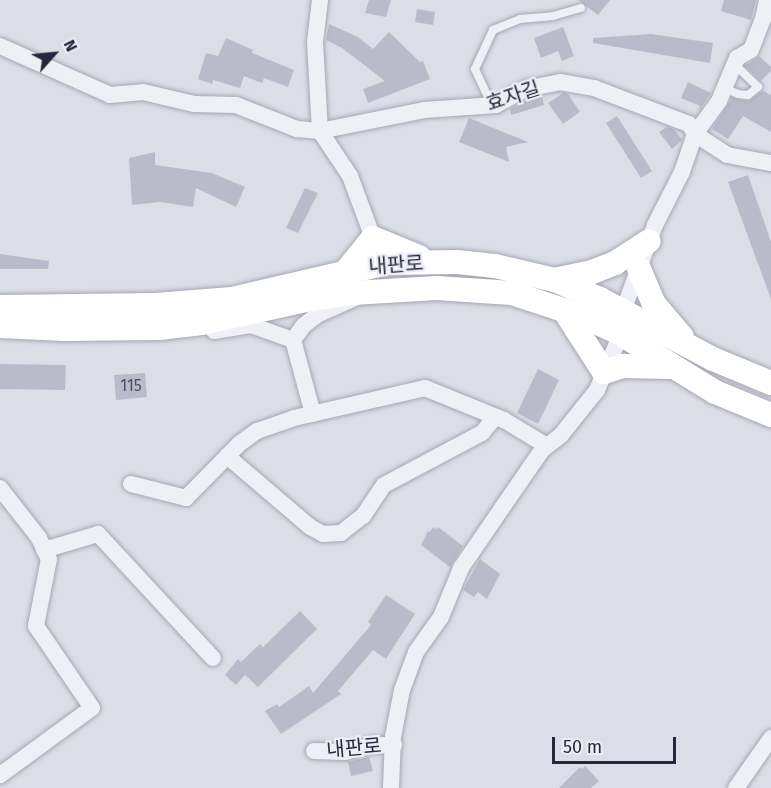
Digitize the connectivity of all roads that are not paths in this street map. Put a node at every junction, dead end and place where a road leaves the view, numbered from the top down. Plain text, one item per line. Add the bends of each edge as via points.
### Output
1 (320, 0) edge
2 (767, 0) edge
3 (581, 8) dead end
4 (0, 46) edge
5 (734, 64) junction
6 (724, 88) junction
7 (496, 105) junction
8 (320, 131) junction
9 (695, 134) junction
10 (771, 163) edge
11 (373, 238) junction
12 (649, 241) junction
13 (442, 262) junction
14 (639, 269) junction
15 (347, 270) junction
16 (554, 280) junction
17 (367, 292) junction
18 (0, 307) edge
19 (564, 310) junction
20 (622, 323) junction
21 (192, 324) junction
22 (0, 326) edge
23 (293, 340) junction
24 (692, 348) junction
25 (672, 367) junction
26 (604, 372) junction
27 (771, 383) edge
28 (313, 414) junction
29 (771, 416) edge
30 (495, 417) junction
31 (547, 446) junction
32 (226, 456) junction
33 (131, 484) dead end
34 (0, 489) edge
35 (44, 550) junction
36 (213, 658) dead end
37 (771, 738) edge
38 (394, 745) junction
39 (315, 751) dead end
40 (0, 775) edge
41 (391, 788) edge
42 (736, 788) edge

1 - 8 street via 315,42
2 - 5 street via 751,50
3 - 7 lane via 520,19 493,30 475,69
4 - 8 street, 효자길 via 110,95 143,92 194,104 236,105 297,129
5 - 6 street
5 - 6 lane via 758,87 748,95
6 - 9 street
7 - 8 street, 효자길 via 424,110
7 - 9 street, 효자길 via 525,89 560,82 594,88 689,124
8 - 11 street via 350,176
9 - 10 street, 효자길 via 728,155
9 - 12 street via 682,172
11 - 13 street via 408,254
11 - 15 street
12 - 14 street
12 - 16 street via 592,272
13 - 15 street, 내판로 via 387,263
13 - 16 street, 내판로 via 495,266
14 - 20 street
14 - 24 street via 654,304
15 - 18 street, 내판로 via 231,299 156,305
16 - 20 street, 내판로
17 - 19 street, 내판로 via 468,289 512,293
17 - 21 street, 내판로 via 310,299
17 - 23 street via 317,315
19 - 20 street, 내판로
19 - 26 street
20 - 24 street, 내판로
20 - 25 street, 내판로
20 - 26 street, 내판로
21 - 22 street, 내판로 via 121,329
21 - 23 street via 216,332 251,325
23 - 28 street
24 - 27 street, 내판로
25 - 26 street via 623,366
25 - 29 street, 내판로 via 715,392
26 - 31 street, 내판로 via 597,390 561,435
28 - 30 street via 424,388
28 - 32 street via 257,431
30 - 31 street
30 - 32 street via 482,434 384,485 363,516 341,533 323,534 310,528
31 - 38 street, 내판로 via 461,568 441,617 416,652 402,690
32 - 33 street via 186,498
34 - 35 street
35 - 36 street via 98,534
35 - 40 street via 49,559 36,626 92,708
37 - 42 street
38 - 39 street, 내판로 via 345,752
38 - 41 street, 내판로

